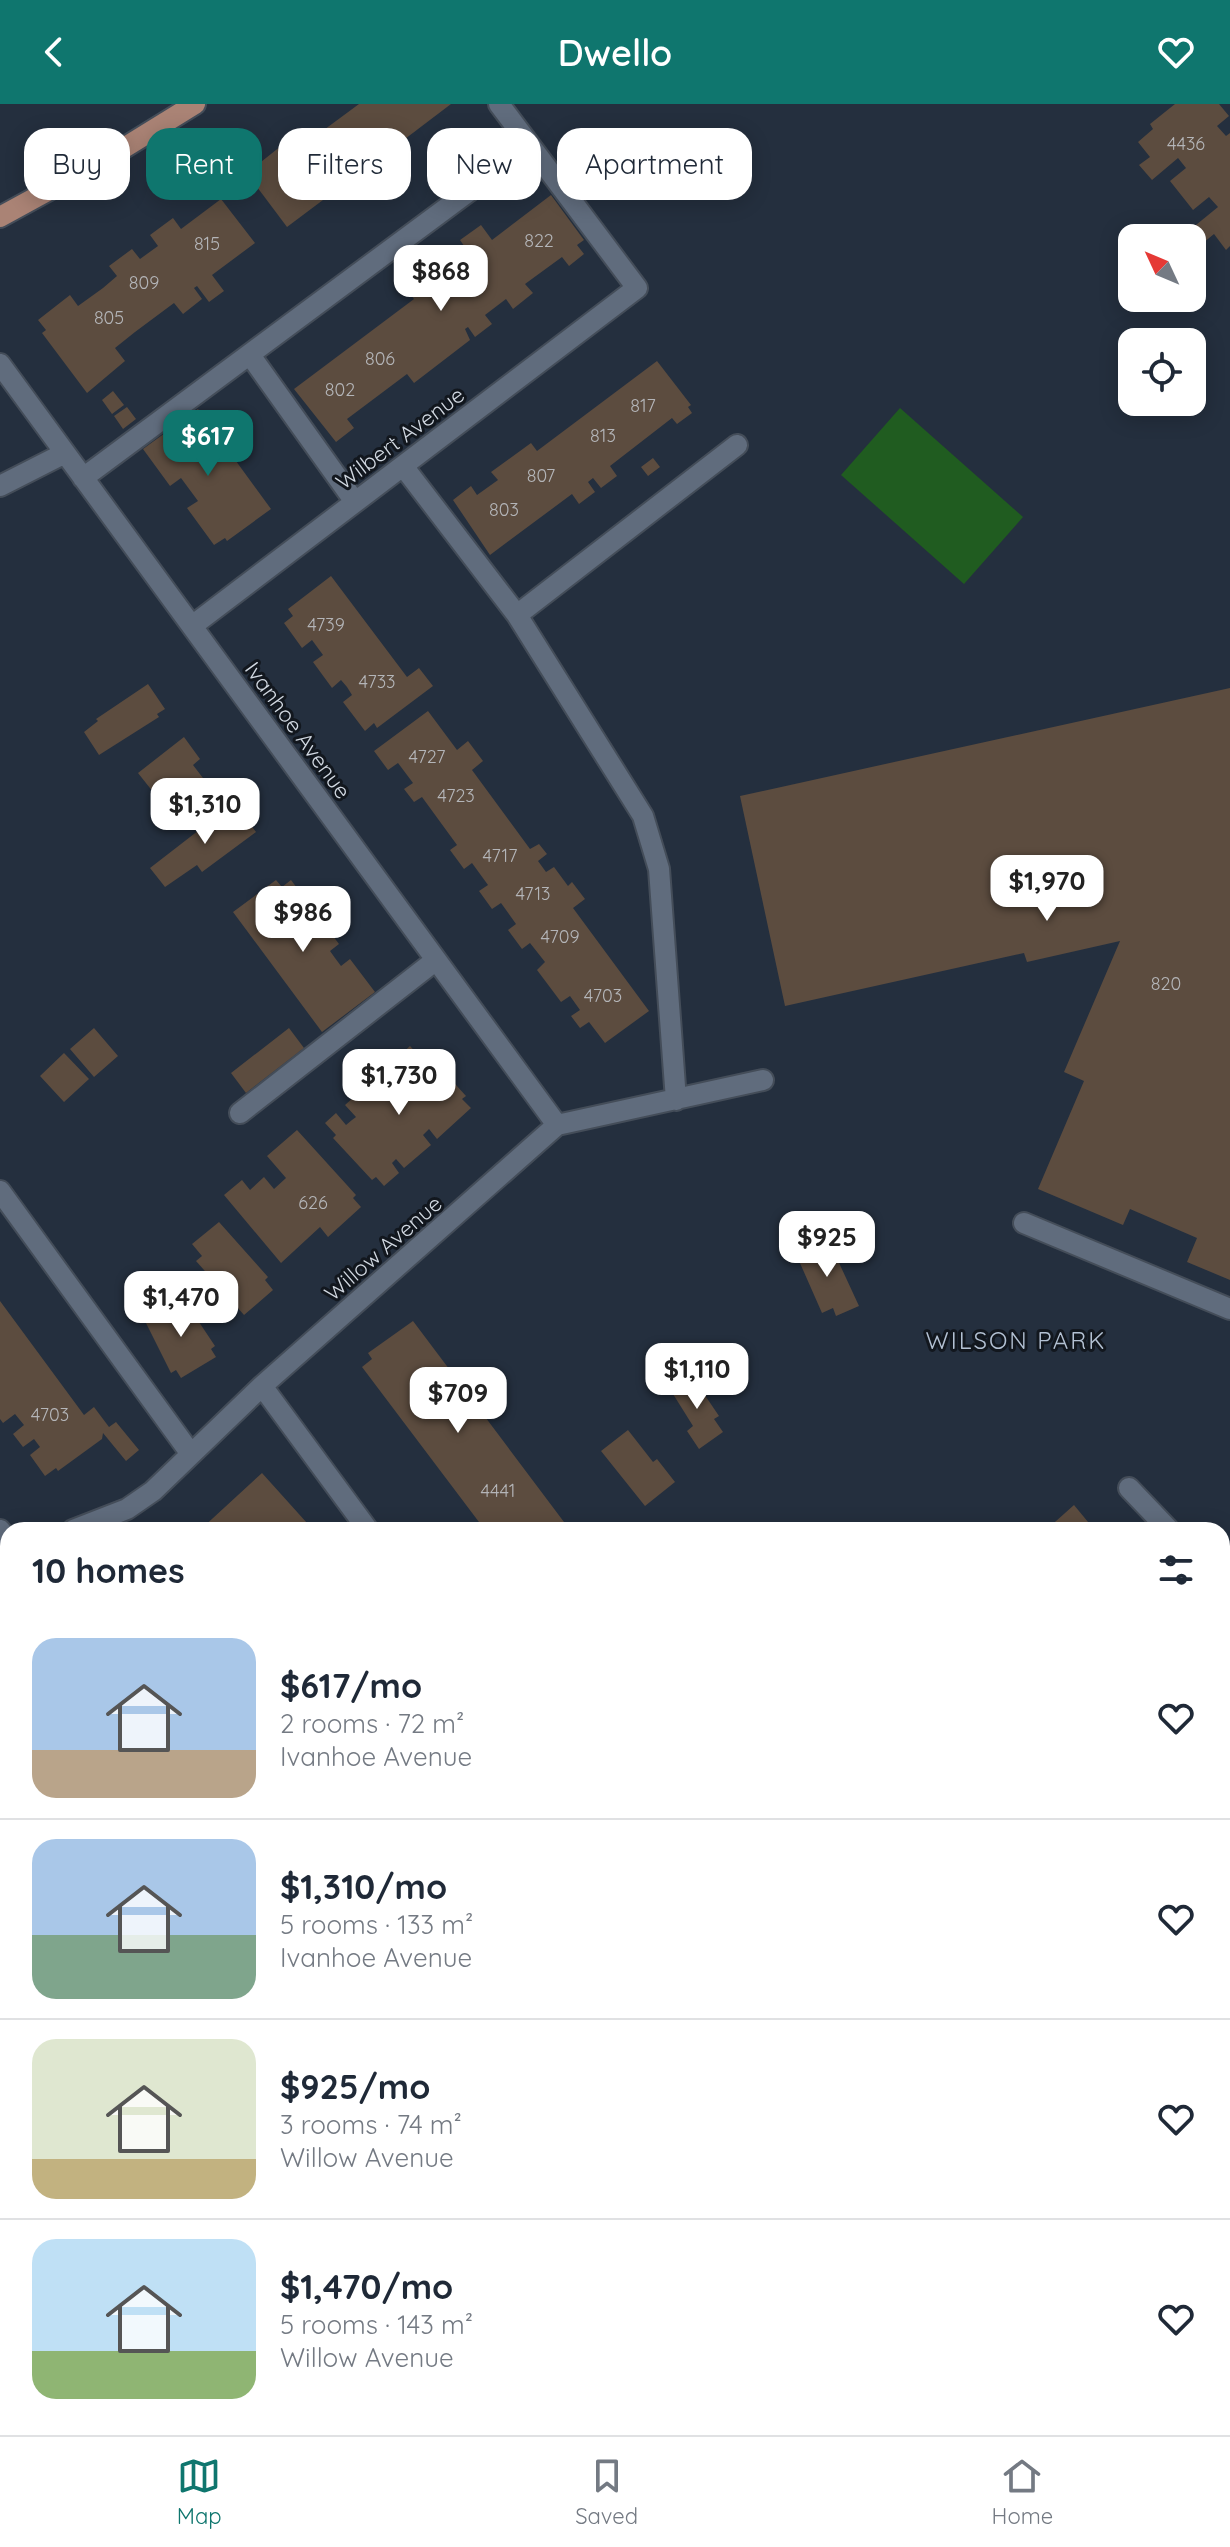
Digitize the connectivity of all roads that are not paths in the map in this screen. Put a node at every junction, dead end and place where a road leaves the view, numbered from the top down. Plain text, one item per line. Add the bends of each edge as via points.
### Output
1 (195, 104) edge
2 (499, 104) edge
3 (517, 128) edge
4 (541, 161) edge
5 (458, 200) edge
6 (0, 217) edge
7 (250, 355) junction
8 (0, 364) edge
9 (737, 445) dead end
10 (65, 453) junction
11 (403, 466) junction
12 (83, 478) junction
13 (0, 486) edge
14 (355, 502) junction
15 (517, 615) junction
16 (192, 626) junction
17 (436, 960) junction
18 (763, 1080) dead end
19 (676, 1100) junction
20 (240, 1113) dead end
21 (557, 1125) junction
22 (0, 1191) edge
23 (1024, 1223) dead end
24 (1230, 1309) edge
25 (262, 1386) junction
26 (191, 1454) junction
27 (1129, 1488) dead end
28 (94, 1522) edge
29 (362, 1522) edge
30 (1161, 1522) edge

1 - 6 main road
2 - 3 street
4 - 11 street, Wilbert Avenue via 637,288
5 - 7 street
7 - 12 street
7 - 14 street
8 - 10 street, Ivanhoe Avenue
9 - 15 street
10 - 12 street, Ivanhoe Avenue
10 - 13 street
11 - 14 street, Wilbert Avenue
11 - 15 street
12 - 16 street, Ivanhoe Avenue
14 - 16 street, Wilbert Avenue
15 - 19 street via 643,816 659,869
16 - 17 street, Ivanhoe Avenue
17 - 20 street
17 - 21 street, Ivanhoe Avenue
18 - 19 street, Willow Avenue
19 - 21 street, Willow Avenue
21 - 25 street, Willow Avenue
22 - 26 street
23 - 24 street
25 - 26 street, Willow Avenue
25 - 29 street
26 - 28 street, Willow Avenue via 153,1491
27 - 30 street

